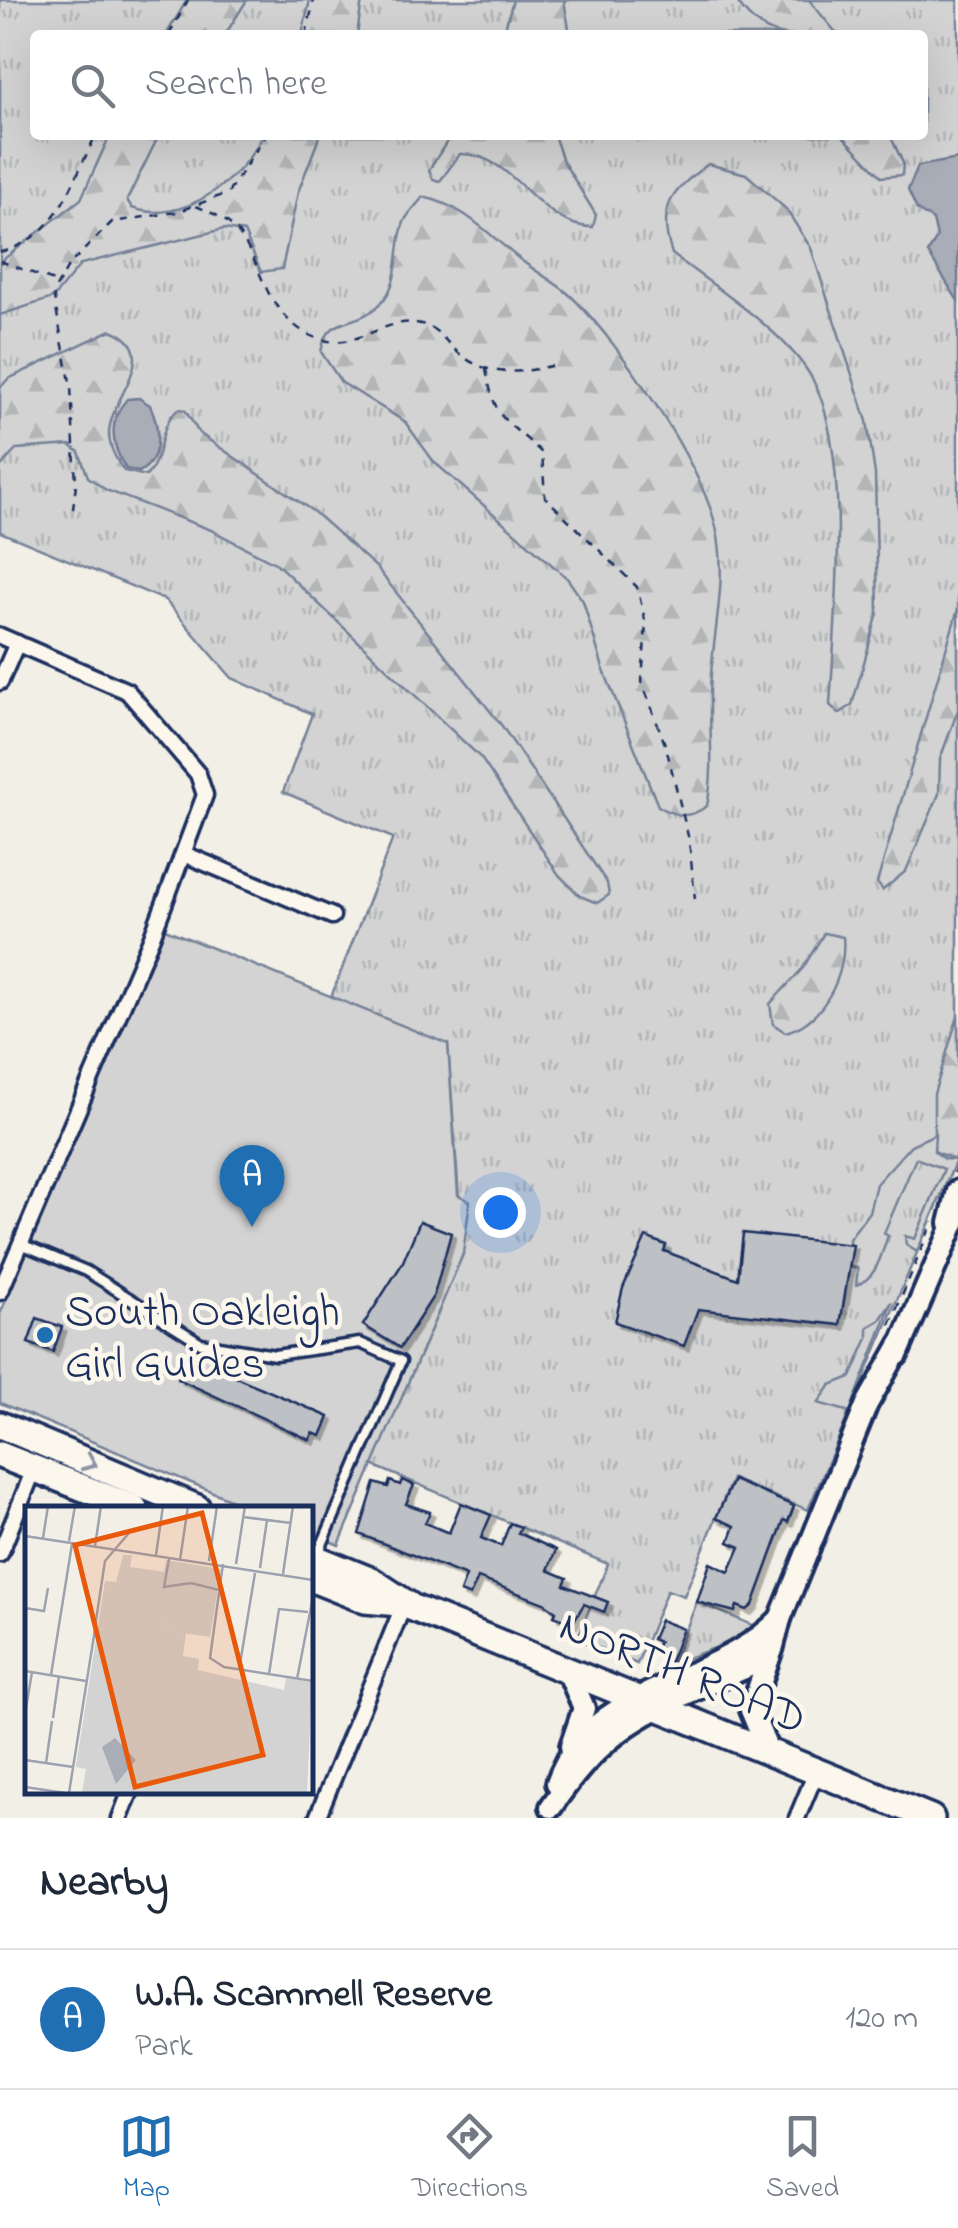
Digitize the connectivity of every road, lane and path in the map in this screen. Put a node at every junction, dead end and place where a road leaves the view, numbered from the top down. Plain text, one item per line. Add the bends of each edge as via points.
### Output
1 (188, 0) edge
2 (314, 0) edge
3 (171, 30) edge
4 (307, 30) edge
5 (94, 140) edge
6 (263, 140) edge
7 (194, 205) junction
8 (0, 252) edge
9 (0, 262) edge
10 (59, 284) junction
11 (560, 364) dead end
12 (486, 369) junction
13 (73, 509) dead end
14 (0, 636) edge
15 (17, 643) junction
16 (0, 682) edge
17 (184, 854) junction
18 (695, 898) dead end
19 (332, 916) dead end
20 (958, 1192) edge
21 (953, 1222) edge
22 (21, 1244) junction
23 (917, 1259) dead end
24 (0, 1292) edge
25 (894, 1339) junction
26 (0, 1425) edge
27 (0, 1455) edge
28 (34, 1469) junction
29 (129, 1506) edge
30 (192, 1506) edge
31 (0, 1554) edge
32 (312, 1564) edge
33 (404, 1604) junction
34 (780, 1619) junction
35 (772, 1650) junction
36 (567, 1669) junction
37 (708, 1692) dead end
38 (648, 1702) junction
39 (746, 1708) dead end
40 (768, 1750) junction
41 (568, 1757) junction
42 (817, 1770) junction
43 (130, 1793) edge
44 (549, 1812) edge
45 (120, 1818) edge
46 (316, 1818) edge
47 (797, 1818) edge
48 (932, 1818) edge

1 - 3 path
2 - 4 path
5 - 8 path via 50,224
6 - 7 path via 228,192
7 - 10 path via 112,222
7 - 12 path via 236,230 262,288 302,331 346,343 400,324 424,324
9 - 10 path
10 - 13 path via 53,309 70,387
11 - 12 path via 500,374
12 - 18 path via 492,402 506,425 542,453 545,496 637,587 646,624 642,682 666,746
14 - 15 street
15 - 16 street
15 - 17 street via 132,694 198,774 205,790 202,810
17 - 19 street
17 - 22 street
20 - 21 street
21 - 25 street
22 - 24 street
22 - 32 lane via 103,1280 201,1343 275,1355 360,1342 400,1360
23 - 25 path
25 - 34 street
26 -> 30 highway
27 - 28 highway
28 - 29 highway
28 - 31 street
32 - 33 highway, NORTH ROAD via 365,1600
33 - 36 highway, NORTH ROAD
33 - 46 street
34 - 35 street
34 - 38 street via 744,1649
35 - 38 street via 758,1662
35 - 40 street via 751,1710
36 - 38 highway, NORTH ROAD
36 - 41 street via 584,1708
37 - 39 path
38 - 40 highway, NORTH ROAD
38 - 41 street via 605,1718
38 - 44 street via 584,1758
40 - 42 highway, NORTH ROAD
41 - 44 street
42 - 47 street
42 - 48 highway, NORTH ROAD
43 - 45 street

